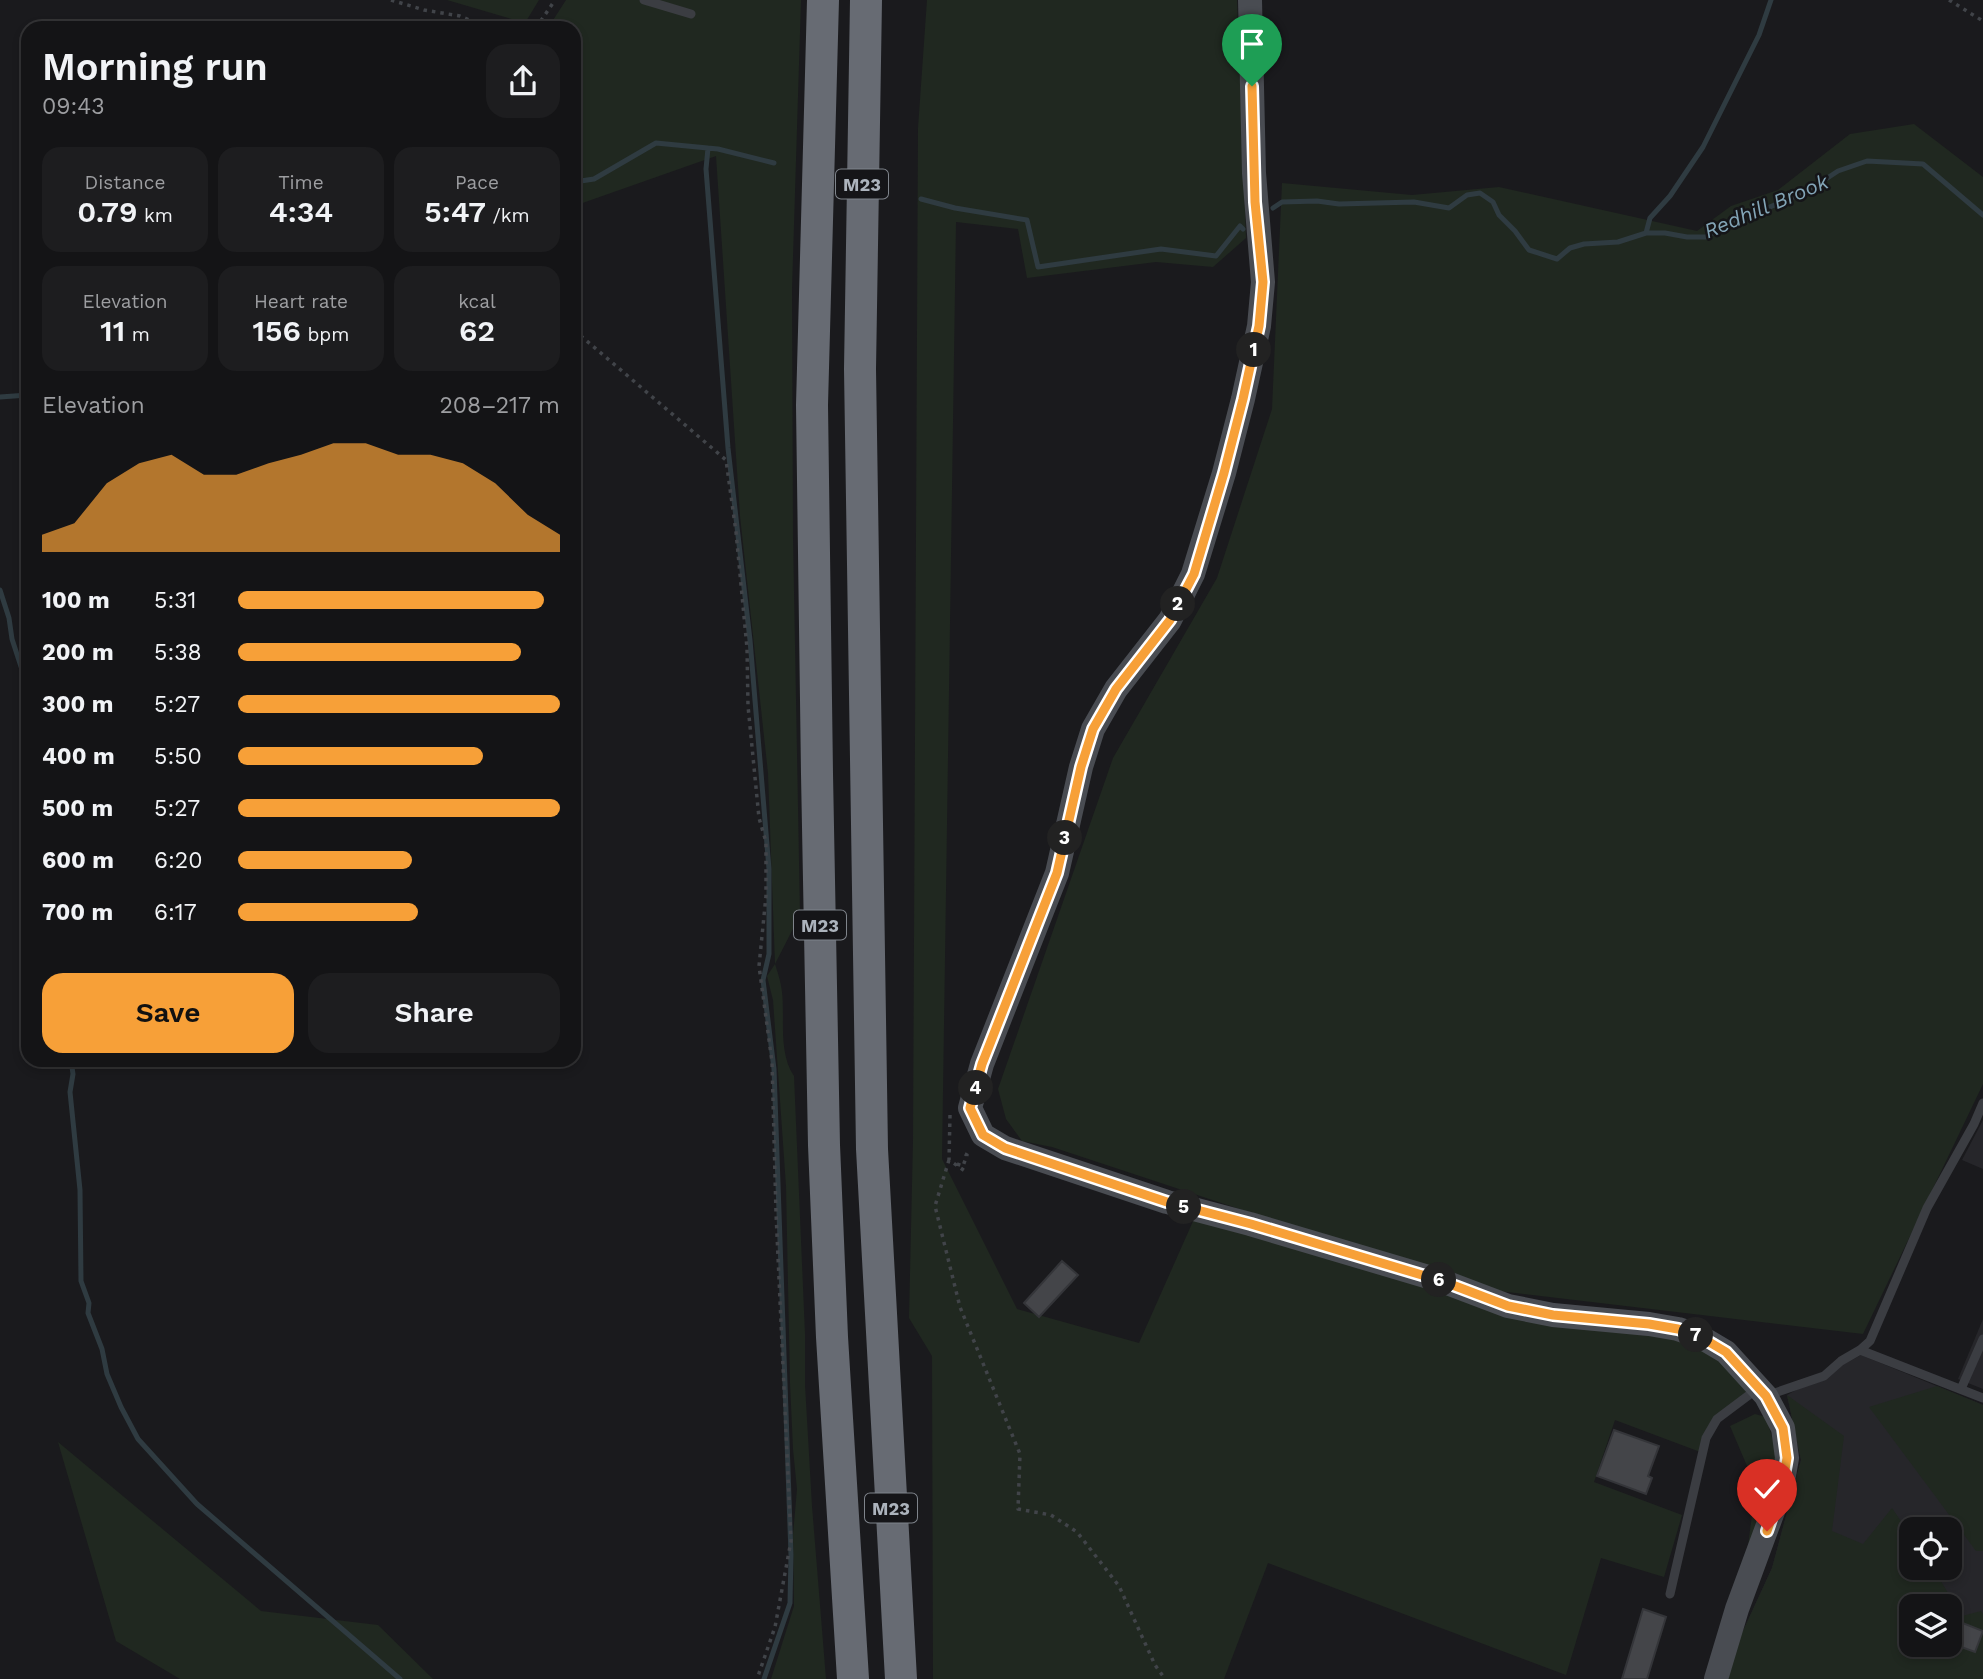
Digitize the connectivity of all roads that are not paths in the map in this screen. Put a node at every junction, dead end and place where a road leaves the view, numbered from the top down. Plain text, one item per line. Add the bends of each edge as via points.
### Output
1 (644, 0) edge
2 (823, 0) edge
3 (866, 0) edge
4 (1250, 0) edge
5 (691, 14) dead end
6 (1983, 1103) edge
7 (1978, 1126) edge
8 (1983, 1339) edge
9 (1860, 1350) junction
10 (1961, 1390) junction
11 (1762, 1392) junction
12 (1983, 1398) edge
13 (1670, 1594) dead end
14 (853, 1679) edge
15 (901, 1679) edge
16 (1716, 1679) edge

1 - 5 lane
2 - 14 highway, M23 via 812,405 817,774 824,1144
3 - 15 highway, M23 via 860,369 872,1149
4 - 11 street via 1254,173 1263,282 1243,399 1194,574 1170,620 1116,689 1093,729 1057,873 982,1064 970,1108 983,1135 1005,1148 1167,1202 1442,1281 1508,1306 1649,1324 1699,1336 1726,1352
6 - 7 lane
7 - 9 lane via 1927,1208 1870,1342
8 - 10 lane
9 - 10 lane
9 - 11 lane via 1824,1376
10 - 12 lane
11 - 13 lane via 1717,1419 1706,1438
11 - 16 street via 1783,1428 1787,1458 1782,1487

